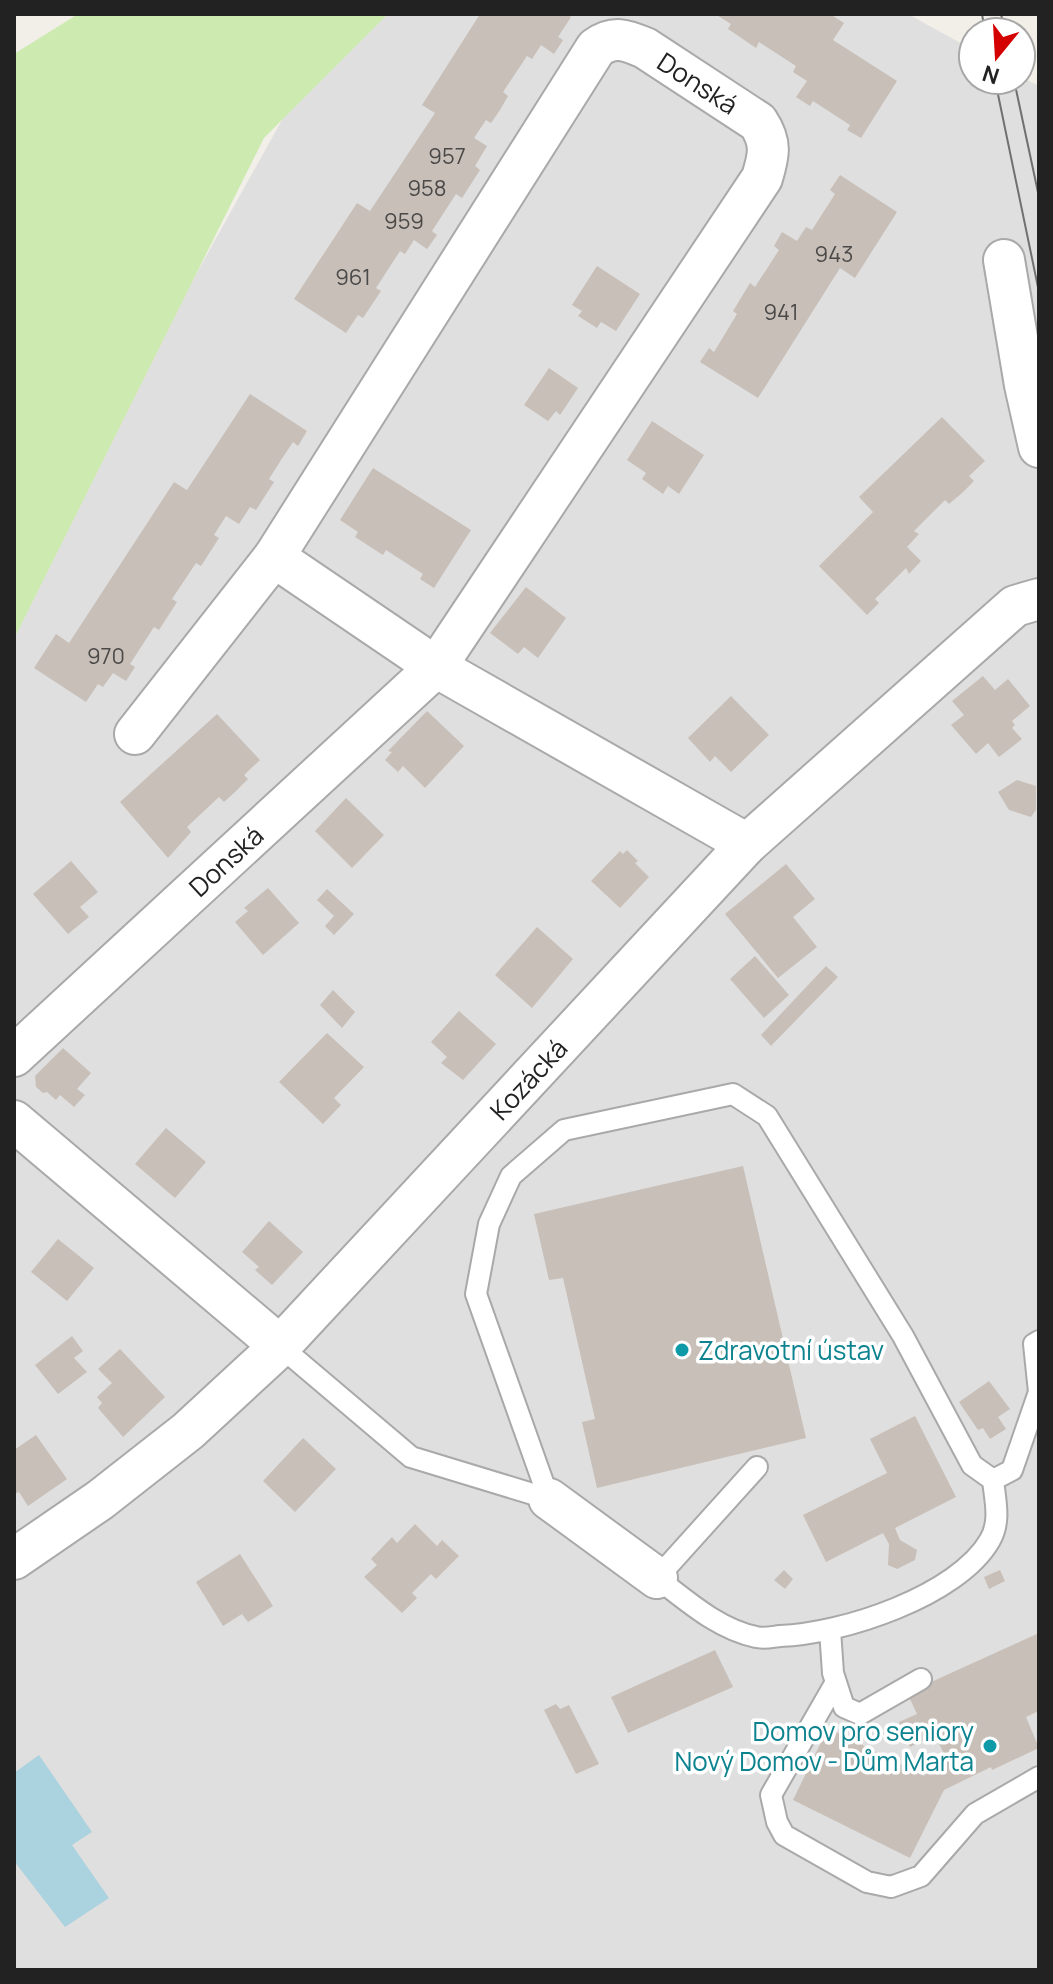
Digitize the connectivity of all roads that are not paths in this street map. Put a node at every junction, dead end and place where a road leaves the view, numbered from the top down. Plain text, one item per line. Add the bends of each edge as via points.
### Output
1 (1004, 260) dead end
2 (1039, 447) edge
3 (274, 557) junction
4 (1039, 599) edge
5 (436, 667) junction
6 (135, 734) dead end
7 (747, 844) junction
8 (14, 1056) edge
9 (14, 1121) edge
10 (1039, 1341) edge
11 (280, 1346) junction
12 (1039, 1392) edge
13 (757, 1467) dead end
14 (993, 1480) junction
15 (549, 1499) junction
16 (14, 1559) edge
17 (657, 1578) junction
18 (830, 1630) junction
19 (921, 1679) dead end
20 (836, 1682) junction
21 (1039, 1777) edge

1 - 2 street
3 - 5 street
3 - 5 street, Donská via 596,48 608,40 645,48 758,122 770,151 762,178
3 - 6 street, Donská
4 - 7 street, Kozácká via 1015,606
5 - 7 street
5 - 8 street, Donská
7 - 11 street, Kozácká
9 - 11 street
10 - 12 lane via 1034,1344
11 - 15 lane via 411,1457
11 - 16 street, Kozácká via 188,1431
12 - 14 lane via 1012,1470
13 - 17 lane
14 - 15 lane via 972,1465 903,1336 767,1116 733,1094 564,1130 511,1176 489,1224 476,1294
14 - 18 lane via 997,1518 990,1539 964,1570 913,1602
15 - 17 street
17 - 18 lane via 711,1619 757,1637
18 - 20 lane
19 - 20 lane via 860,1714 844,1707
20 - 21 lane via 771,1795 784,1835 867,1882 891,1887 921,1876 975,1814

